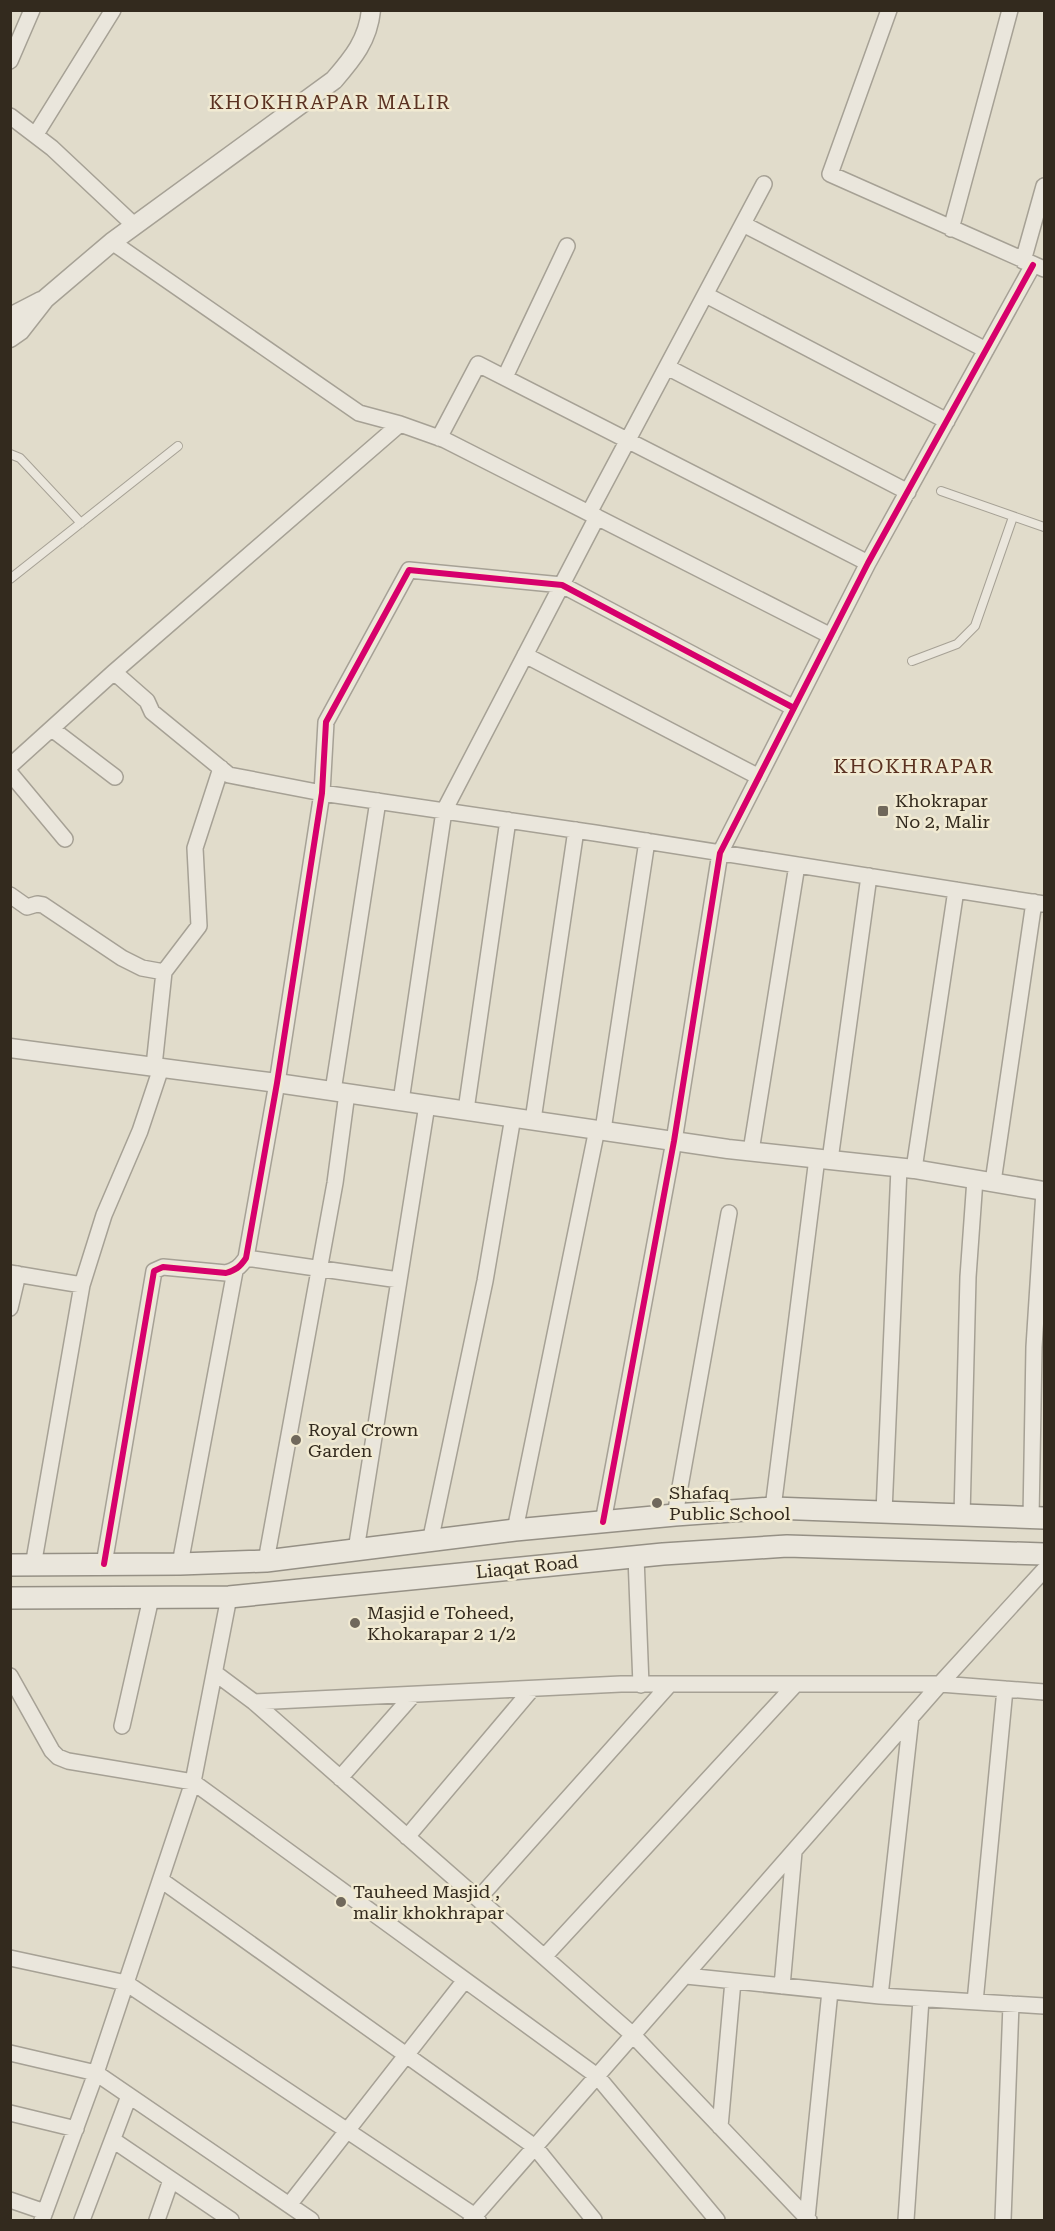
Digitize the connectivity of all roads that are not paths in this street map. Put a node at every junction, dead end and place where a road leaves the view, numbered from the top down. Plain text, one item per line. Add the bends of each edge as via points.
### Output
1 (32, 10) edge
2 (113, 10) edge
3 (371, 10) edge
4 (889, 10) edge
5 (1010, 10) edge
6 (10, 61) edge
7 (10, 116) edge
8 (36, 134) junction
9 (764, 184) dead end
10 (1044, 186) edge
11 (743, 224) junction
12 (134, 225) junction
13 (951, 229) junction
14 (112, 242) junction
15 (567, 246) dead end
16 (1033, 265) edge
17 (705, 295) junction
18 (13, 327) edge
19 (986, 350) junction
20 (667, 367) junction
21 (505, 377) junction
22 (947, 421) junction
23 (400, 424) junction
24 (439, 438) junction
25 (628, 440) junction
26 (178, 446) dead end
27 (10, 454) edge
28 (941, 491) dead end
29 (908, 492) junction
30 (593, 515) junction
31 (1014, 517) junction
32 (81, 523) junction
33 (1044, 527) edge
34 (868, 563) junction
35 (10, 579) edge
36 (562, 585) junction
37 (831, 636) junction
38 (525, 655) junction
39 (912, 661) dead end
40 (114, 672) junction
41 (794, 708) junction
42 (51, 729) junction
43 (10, 766) edge
44 (221, 768) junction
45 (10, 773) edge
46 (115, 777) dead end
47 (759, 777) junction
48 (322, 793) junction
49 (378, 801) junction
50 (444, 811) junction
51 (508, 820) junction
52 (576, 830) junction
53 (65, 839) dead end
54 (647, 841) junction
55 (720, 853) junction
56 (797, 865) junction
57 (869, 876) junction
58 (956, 890) junction
59 (10, 895) edge
60 (1039, 903) edge
61 (164, 972) junction
62 (10, 1048) edge
63 (157, 1067) junction
64 (277, 1083) junction
65 (340, 1092) junction
66 (401, 1101) junction
67 (427, 1105) junction
68 (465, 1110) junction
69 (513, 1117) junction
70 (532, 1120) junction
71 (600, 1130) junction
72 (674, 1141) junction
73 (751, 1151) junction
74 (823, 1159) junction
75 (907, 1168) junction
76 (984, 1181) junction
77 (1044, 1191) edge
78 (729, 1213) dead end
79 (246, 1258) junction
80 (319, 1268) junction
81 (235, 1270) junction
82 (14, 1274) edge
83 (399, 1280) junction
84 (82, 1285) junction
85 (10, 1308) edge
86 (773, 1508) junction
87 (884, 1512) junction
88 (675, 1515) junction
89 (962, 1516) junction
90 (1038, 1518) edge
91 (603, 1522) junction
92 (515, 1530) junction
93 (430, 1542) junction
94 (356, 1550) junction
95 (1044, 1554) edge
96 (636, 1557) junction
97 (266, 1561) junction
98 (104, 1564) junction
99 (180, 1564) junction
100 (10, 1565) edge
101 (33, 1566) junction
102 (1044, 1570) edge
103 (229, 1597) junction
104 (10, 1598) edge
105 (151, 1598) junction
106 (215, 1673) junction
107 (10, 1676) edge
108 (640, 1684) junction
109 (940, 1684) junction
110 (669, 1685) junction
111 (795, 1685) junction
112 (532, 1689) junction
113 (1005, 1689) junction
114 (1044, 1692) edge
115 (413, 1695) junction
116 (254, 1702) junction
117 (911, 1717) junction
118 (122, 1726) dead end
119 (340, 1778) junction
120 (193, 1782) junction
121 (407, 1837) junction
122 (794, 1852) junction
123 (161, 1880) junction
124 (478, 1899) junction
125 (544, 1957) junction
126 (10, 1958) edge
127 (686, 1976) junction
128 (465, 1980) junction
129 (733, 1981) junction
130 (126, 1983) junction
131 (782, 1986) junction
132 (830, 1991) junction
133 (880, 1996) junction
134 (921, 1999) junction
135 (975, 2002) junction
136 (1011, 2004) junction
137 (1044, 2006) edge
138 (633, 2035) junction
139 (10, 2053) edge
140 (406, 2056) junction
141 (96, 2073) junction
142 (597, 2076) junction
143 (129, 2096) junction
144 (10, 2113) edge
145 (720, 2127) junction
146 (76, 2129) junction
147 (348, 2131) junction
148 (113, 2140) junction
149 (534, 2148) junction
150 (171, 2180) junction
151 (10, 2200) edge
152 (289, 2205) junction
153 (43, 2216) edge
154 (474, 2219) edge
155 (808, 2219) edge
156 (82, 2220) edge
157 (156, 2220) edge
158 (231, 2220) edge
159 (311, 2220) edge
160 (594, 2220) edge
161 (717, 2220) edge
162 (906, 2220) edge
163 (1003, 2220) edge

1 - 6 street
2 - 8 street
3 - 12 street via 357,53 334,80
4 - 13 street via 830,174
5 - 13 street
7 - 8 street
8 - 12 street
9 - 11 street
10 - 16 street
11 - 17 street
11 - 19 street
12 - 14 street
13 - 16 street
14 - 18 street
14 - 23 street via 359,413
15 - 21 street
16 - 19 street
17 - 20 street
17 - 22 street
19 - 22 street
20 - 25 street
20 - 29 street
21 - 24 street via 478,364
21 - 25 street
22 - 29 street
23 - 24 street
23 - 40 street
24 - 30 street
25 - 30 street
25 - 34 street
26 - 32 lane
27 - 32 lane via 20,458
28 - 31 lane
29 - 34 street
30 - 36 street
30 - 37 street
31 - 33 lane
31 - 39 lane via 975,626 957,644
32 - 35 lane
34 - 37 street
36 - 38 street
36 - 41 street
36 - 48 street via 409,570 326,722
37 - 41 street
38 - 47 street
38 - 50 street
40 - 42 street
40 - 44 street via 147,701 152,712
41 - 47 street
42 - 43 street
42 - 46 street
44 - 48 street via 229,775
44 - 61 street via 195,848 199,926
45 - 53 street
47 - 55 street
48 - 49 street
48 - 64 street
49 - 50 street
49 - 65 street
50 - 51 street
50 - 66 street
51 - 52 street
51 - 68 street
52 - 54 street
52 - 70 street
54 - 55 street
54 - 71 street
55 - 56 street
55 - 72 street
56 - 57 street
56 - 73 street
57 - 58 street
57 - 74 street
58 - 60 street
58 - 75 street
59 - 61 street via 27,907 43,905 122,958 142,968
60 - 76 street
61 - 63 street
62 - 63 street
63 - 64 street
63 - 84 street via 140,1131 104,1215
64 - 65 street
64 - 79 street
65 - 66 street
65 - 80 street via 334,1183
66 - 67 street
67 - 68 street
67 - 83 street
68 - 69 street
69 - 70 street
69 - 93 street via 485,1281
70 - 71 street
71 - 72 street
71 - 92 street
72 - 73 street
72 - 91 street
73 - 74 street
74 - 75 street
74 - 86 street
75 - 76 street
75 - 87 street
76 - 77 street
76 - 89 street via 968,1288
77 - 90 street via 1034,1347
78 - 88 street
79 - 80 street
79 - 81 street
80 - 83 street
80 - 97 street
81 - 98 street via 226,1273 163,1267 154,1271
81 - 99 street
82 - 84 street
82 - 85 street
83 - 94 street
84 - 101 street
86 - 87 main road
86 - 88 main road
87 - 89 main road
88 - 91 main road
89 - 90 main road
91 - 92 main road
92 - 93 main road
93 - 94 main road
94 - 97 main road
95 - 96 main road, Liaqat Road via 787,1546
96 - 103 main road, Liaqat Road
96 - 108 street
97 - 99 main road
98 - 99 main road
98 - 101 main road
100 - 101 main road
102 - 109 street
103 - 105 main road, Liaqat Road
103 - 106 street
104 - 105 main road, Liaqat Road
105 - 118 street
106 - 116 street
106 - 120 street
107 - 120 street via 58,1757
108 - 110 street
108 - 112 street
109 - 111 street
109 - 113 street
109 - 117 street
110 - 111 street
110 - 124 street
111 - 125 street
112 - 115 street
112 - 121 street
113 - 114 street
113 - 135 street
115 - 116 street
115 - 119 street
116 - 119 street
117 - 122 street
117 - 133 street
119 - 121 street
120 - 123 street
120 - 128 street
121 - 124 street
122 - 127 street
122 - 131 street
123 - 130 street
123 - 140 street
124 - 125 street
125 - 138 street
126 - 130 street
127 - 129 street
127 - 138 street
128 - 140 street
128 - 142 street
129 - 131 street
129 - 145 street
130 - 141 street
130 - 147 street
131 - 132 street
132 - 133 street
132 - 155 street
133 - 134 street
134 - 135 street
134 - 162 street
135 - 136 street
136 - 137 street
136 - 163 street
138 - 142 street
138 - 145 street
139 - 141 street
140 - 147 street
140 - 149 street
141 - 143 street
141 - 146 street
142 - 149 street
142 - 161 street
143 - 148 street
143 - 152 street
144 - 146 street
145 - 155 street
146 - 153 street
147 - 152 street
147 - 154 street
148 - 150 street
148 - 156 street
149 - 154 street
149 - 160 street
150 - 157 street
150 - 158 street
151 - 153 street
152 - 159 street

